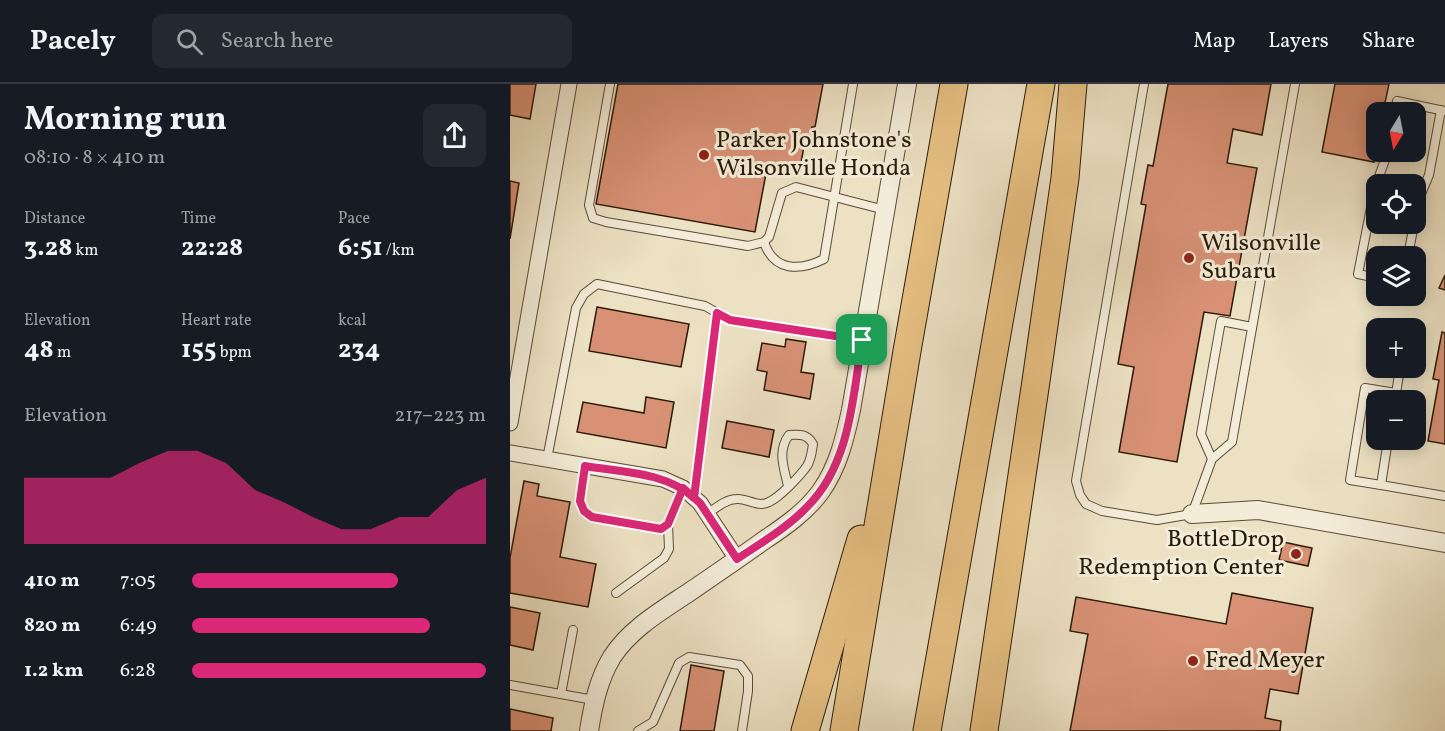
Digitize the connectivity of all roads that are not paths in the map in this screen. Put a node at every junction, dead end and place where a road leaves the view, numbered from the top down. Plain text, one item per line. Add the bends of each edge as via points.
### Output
1 (569, 84) edge
2 (610, 84) edge
3 (853, 84) edge
4 (907, 84) edge
5 (954, 84) edge
6 (1041, 84) edge
7 (1073, 84) edge
8 (1144, 84) edge
9 (1295, 84) edge
10 (1426, 107) edge
11 (1443, 110) edge
12 (1384, 162) edge
13 (1426, 182) edge
14 (833, 197) junction
15 (885, 210) junction
16 (764, 242) junction
17 (1366, 276) edge
18 (717, 313) junction
19 (1252, 327) junction
20 (862, 340) junction
21 (1372, 390) edge
22 (510, 423) edge
23 (896, 423) junction
24 (1386, 450) edge
25 (510, 453) edge
26 (547, 459) junction
27 (1212, 459) junction
28 (585, 466) junction
29 (1381, 485) junction
30 (789, 486) junction
31 (688, 493) junction
32 (1445, 496) edge
33 (707, 514) junction
34 (1192, 514) junction
35 (668, 524) junction
36 (1445, 543) edge
37 (737, 559) junction
38 (616, 593) dead end
39 (573, 630) dead end
40 (510, 684) edge
41 (561, 694) junction
42 (595, 701) junction
43 (589, 731) edge
44 (638, 731) edge
45 (742, 731) edge
46 (805, 731) edge
47 (844, 731) edge
48 (927, 731) edge
49 (984, 731) edge

1 - 22 street
2 - 16 lane via 589,205 593,218 747,246
3 - 14 lane
4 - 15 street
5 - 23 highway
6 - 48 highway
7 - 49 highway via 1065,178
8 - 34 lane via 1076,481 1086,504 1102,511 1157,520
9 - 19 lane
10 - 11 lane
11 - 13 lane
12 - 17 lane via 1375,187 1358,274
14 - 15 lane
14 - 16 lane via 796,187 782,193
14 - 16 lane via 824,259 798,268 784,265 768,255
15 - 20 street
18 - 20 lane via 730,320
18 - 26 lane via 705,306 612,286 597,284 584,294 576,308
18 - 31 lane
19 - 27 lane via 1232,442
19 - 27 lane via 1221,321 1201,434
20 - 37 street via 847,426 832,473 808,506
21 - 29 lane via 1365,388 1350,480
23 - 46 highway
23 - 47 highway
24 - 29 lane
25 - 26 street
26 - 28 street
27 - 34 lane
28 - 31 street via 663,479
28 - 35 lane via 580,501 592,517 661,529
29 - 32 lane
30 - 30 lane via 812,454 813,444 801,434 789,435 784,442 781,462
30 - 33 lane via 768,503 728,500
31 - 33 street
31 - 35 lane
33 - 37 street
34 - 36 street via 1258,510
35 - 38 lane via 669,549 664,558
37 - 42 street via 627,638 607,666
39 - 41 lane
40 - 41 lane
41 - 42 lane
42 - 43 street
44 - 45 lane via 653,722 679,663 689,657 740,665 748,676

